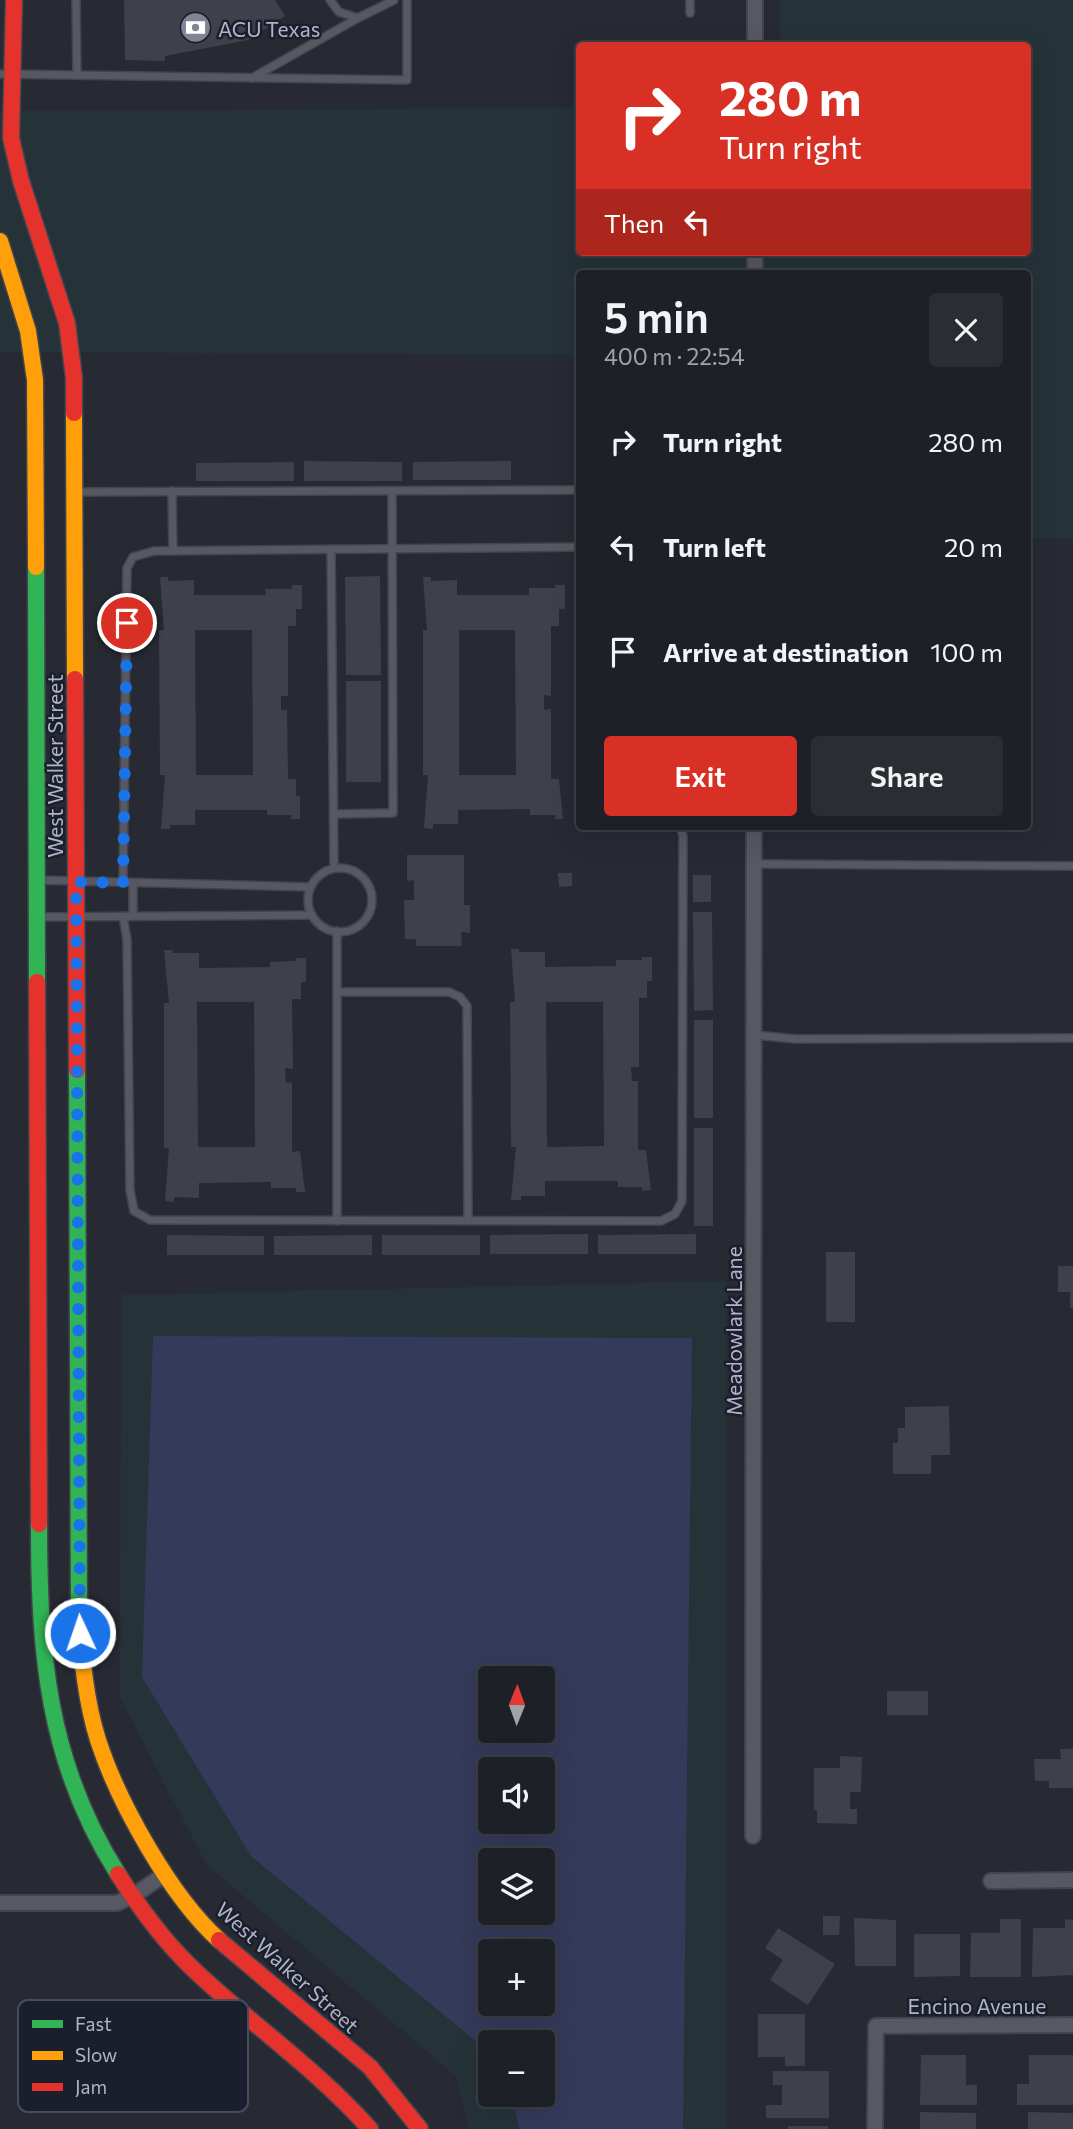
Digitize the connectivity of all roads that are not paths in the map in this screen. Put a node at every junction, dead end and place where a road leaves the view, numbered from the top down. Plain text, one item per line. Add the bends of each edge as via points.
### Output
1 (14, 0) edge
2 (76, 0) edge
3 (330, 0) edge
4 (394, 0) edge
5 (407, 0) edge
6 (690, 0) edge
7 (755, 0) edge
8 (690, 13) dead end
9 (358, 18) junction
10 (755, 42) edge
11 (6, 74) edge
12 (77, 75) junction
13 (251, 78) junction
14 (0, 241) edge
15 (7, 283) edge
16 (576, 490) edge
17 (172, 491) junction
18 (392, 491) junction
19 (75, 492) junction
20 (576, 547) edge
21 (393, 549) junction
22 (331, 550) junction
23 (173, 551) junction
24 (334, 814) junction
25 (681, 830) edge
26 (754, 830) edge
27 (754, 864) junction
28 (1073, 866) edge
29 (334, 868) junction
30 (37, 880) junction
31 (76, 882) junction
32 (123, 883) junction
33 (133, 883) junction
34 (310, 887) junction
35 (312, 915) junction
36 (76, 916) junction
37 (123, 916) junction
38 (133, 916) junction
39 (37, 917) junction
40 (337, 931) junction
41 (337, 992) junction
42 (755, 1035) junction
43 (1073, 1038) edge
44 (337, 1220) junction
45 (468, 1220) junction
46 (753, 1836) dead end
47 (165, 1874) junction
48 (1073, 1880) edge
49 (991, 1881) dead end
50 (133, 1896) junction
51 (0, 1903) edge
52 (231, 2000) edge
53 (248, 2015) edge
54 (1073, 2025) edge
55 (370, 2129) edge
56 (420, 2129) edge
57 (875, 2129) edge

1 - 11 street, West Walker Street
2 - 12 lane
3 - 9 lane via 339,12
4 - 9 lane
5 - 13 lane via 407,80
6 - 8 lane
7 - 10 street
9 - 13 lane
11 - 12 lane
11 - 19 street, West Walker Street via 10,138 67,323 74,378
12 - 13 lane
14 - 15 street, West Walker Street
15 - 30 street, West Walker Street via 28,331 35,380
16 - 18 lane
17 - 18 lane
17 - 19 lane
17 - 23 lane
18 - 21 lane
19 - 31 street, West Walker Street
20 - 21 lane
21 - 22 lane
21 - 24 lane via 393,814
22 - 23 lane
22 - 24 lane
23 - 32 lane via 133,557 127,568
24 - 29 lane
25 - 45 lane via 682,1201 675,1214 661,1221
26 - 27 street, Meadowlark Lane
27 - 28 lane
27 - 42 street, Meadowlark Lane
29 - 34 lane
29 - 40 lane via 345,867 363,876 373,894 363,923
30 - 31 lane
30 - 39 street, West Walker Street
31 - 32 lane
31 - 36 street, West Walker Street
32 - 33 lane
33 - 34 lane
33 - 38 lane
34 - 35 lane
35 - 38 lane
35 - 40 lane via 325,928
36 - 37 lane
36 - 39 lane
36 - 47 street, West Walker Street via 78,1600 83,1670 98,1740 128,1810
37 - 38 lane
37 - 44 lane via 134,1211 150,1220
39 - 50 street, West Walker Street via 39,1601 44,1676 61,1752 92,1826
40 - 41 lane
41 - 44 lane
41 - 45 lane via 449,992 467,1006
42 - 43 lane via 796,1039
42 - 46 street, Meadowlark Lane
44 - 45 lane
47 - 50 street
47 - 56 street, West Walker Street via 216,1937 370,2067
48 - 49 street
50 - 51 street via 117,1903
50 - 52 street, West Walker Street via 188,1964
53 - 55 street, West Walker Street via 342,2094
54 - 57 street, Encino Avenue via 876,2026

